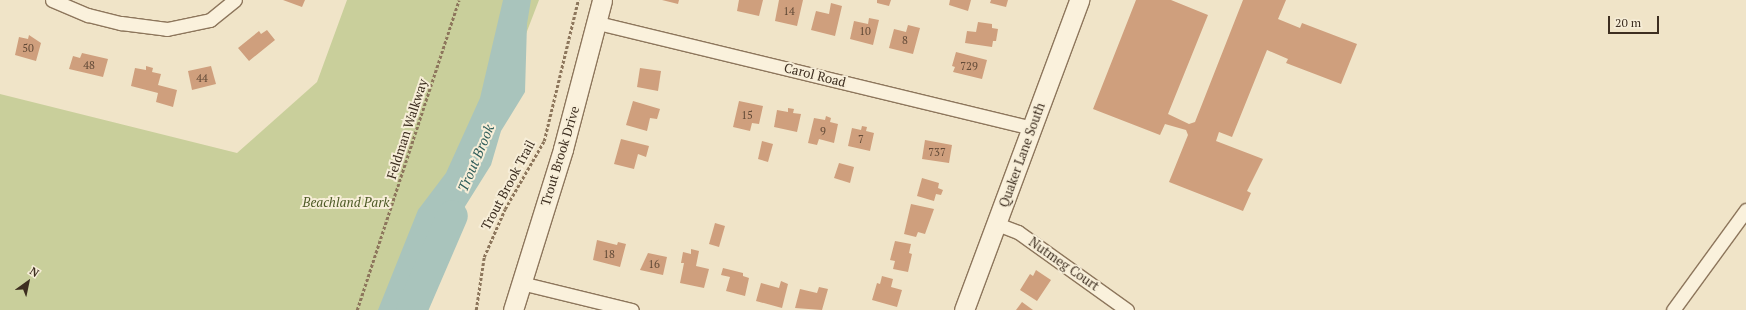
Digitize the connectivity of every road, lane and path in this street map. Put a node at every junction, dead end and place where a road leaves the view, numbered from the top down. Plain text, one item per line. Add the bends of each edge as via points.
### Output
1 (52, 0) edge
2 (235, 0) edge
3 (459, 0) edge
4 (578, 0) edge
5 (602, 0) edge
6 (1079, 0) edge
7 (598, 23) junction
8 (1032, 128) junction
9 (1746, 210) edge
10 (997, 224) junction
11 (521, 283) junction
12 (358, 310) edge
13 (476, 310) edge
14 (513, 310) edge
15 (632, 310) edge
16 (964, 310) edge
17 (1127, 310) edge
18 (1672, 310) edge

1 - 2 street via 72,10 108,20 167,29 210,20
3 - 12 path, Feldman Walkway
4 - 13 path, Trout Brook Trail via 544,141 493,232 484,257
5 - 7 main road, Trout Brook Drive
6 - 8 main road, Quaker Lane South
7 - 8 street, Carol Road
7 - 11 main road, Trout Brook Drive via 563,149
8 - 10 main road, Quaker Lane South
9 - 18 street
10 - 16 main road, Quaker Lane South
10 - 17 street, Nutmeg Court via 1018,232
11 - 14 main road, Trout Brook Drive
11 - 15 street

